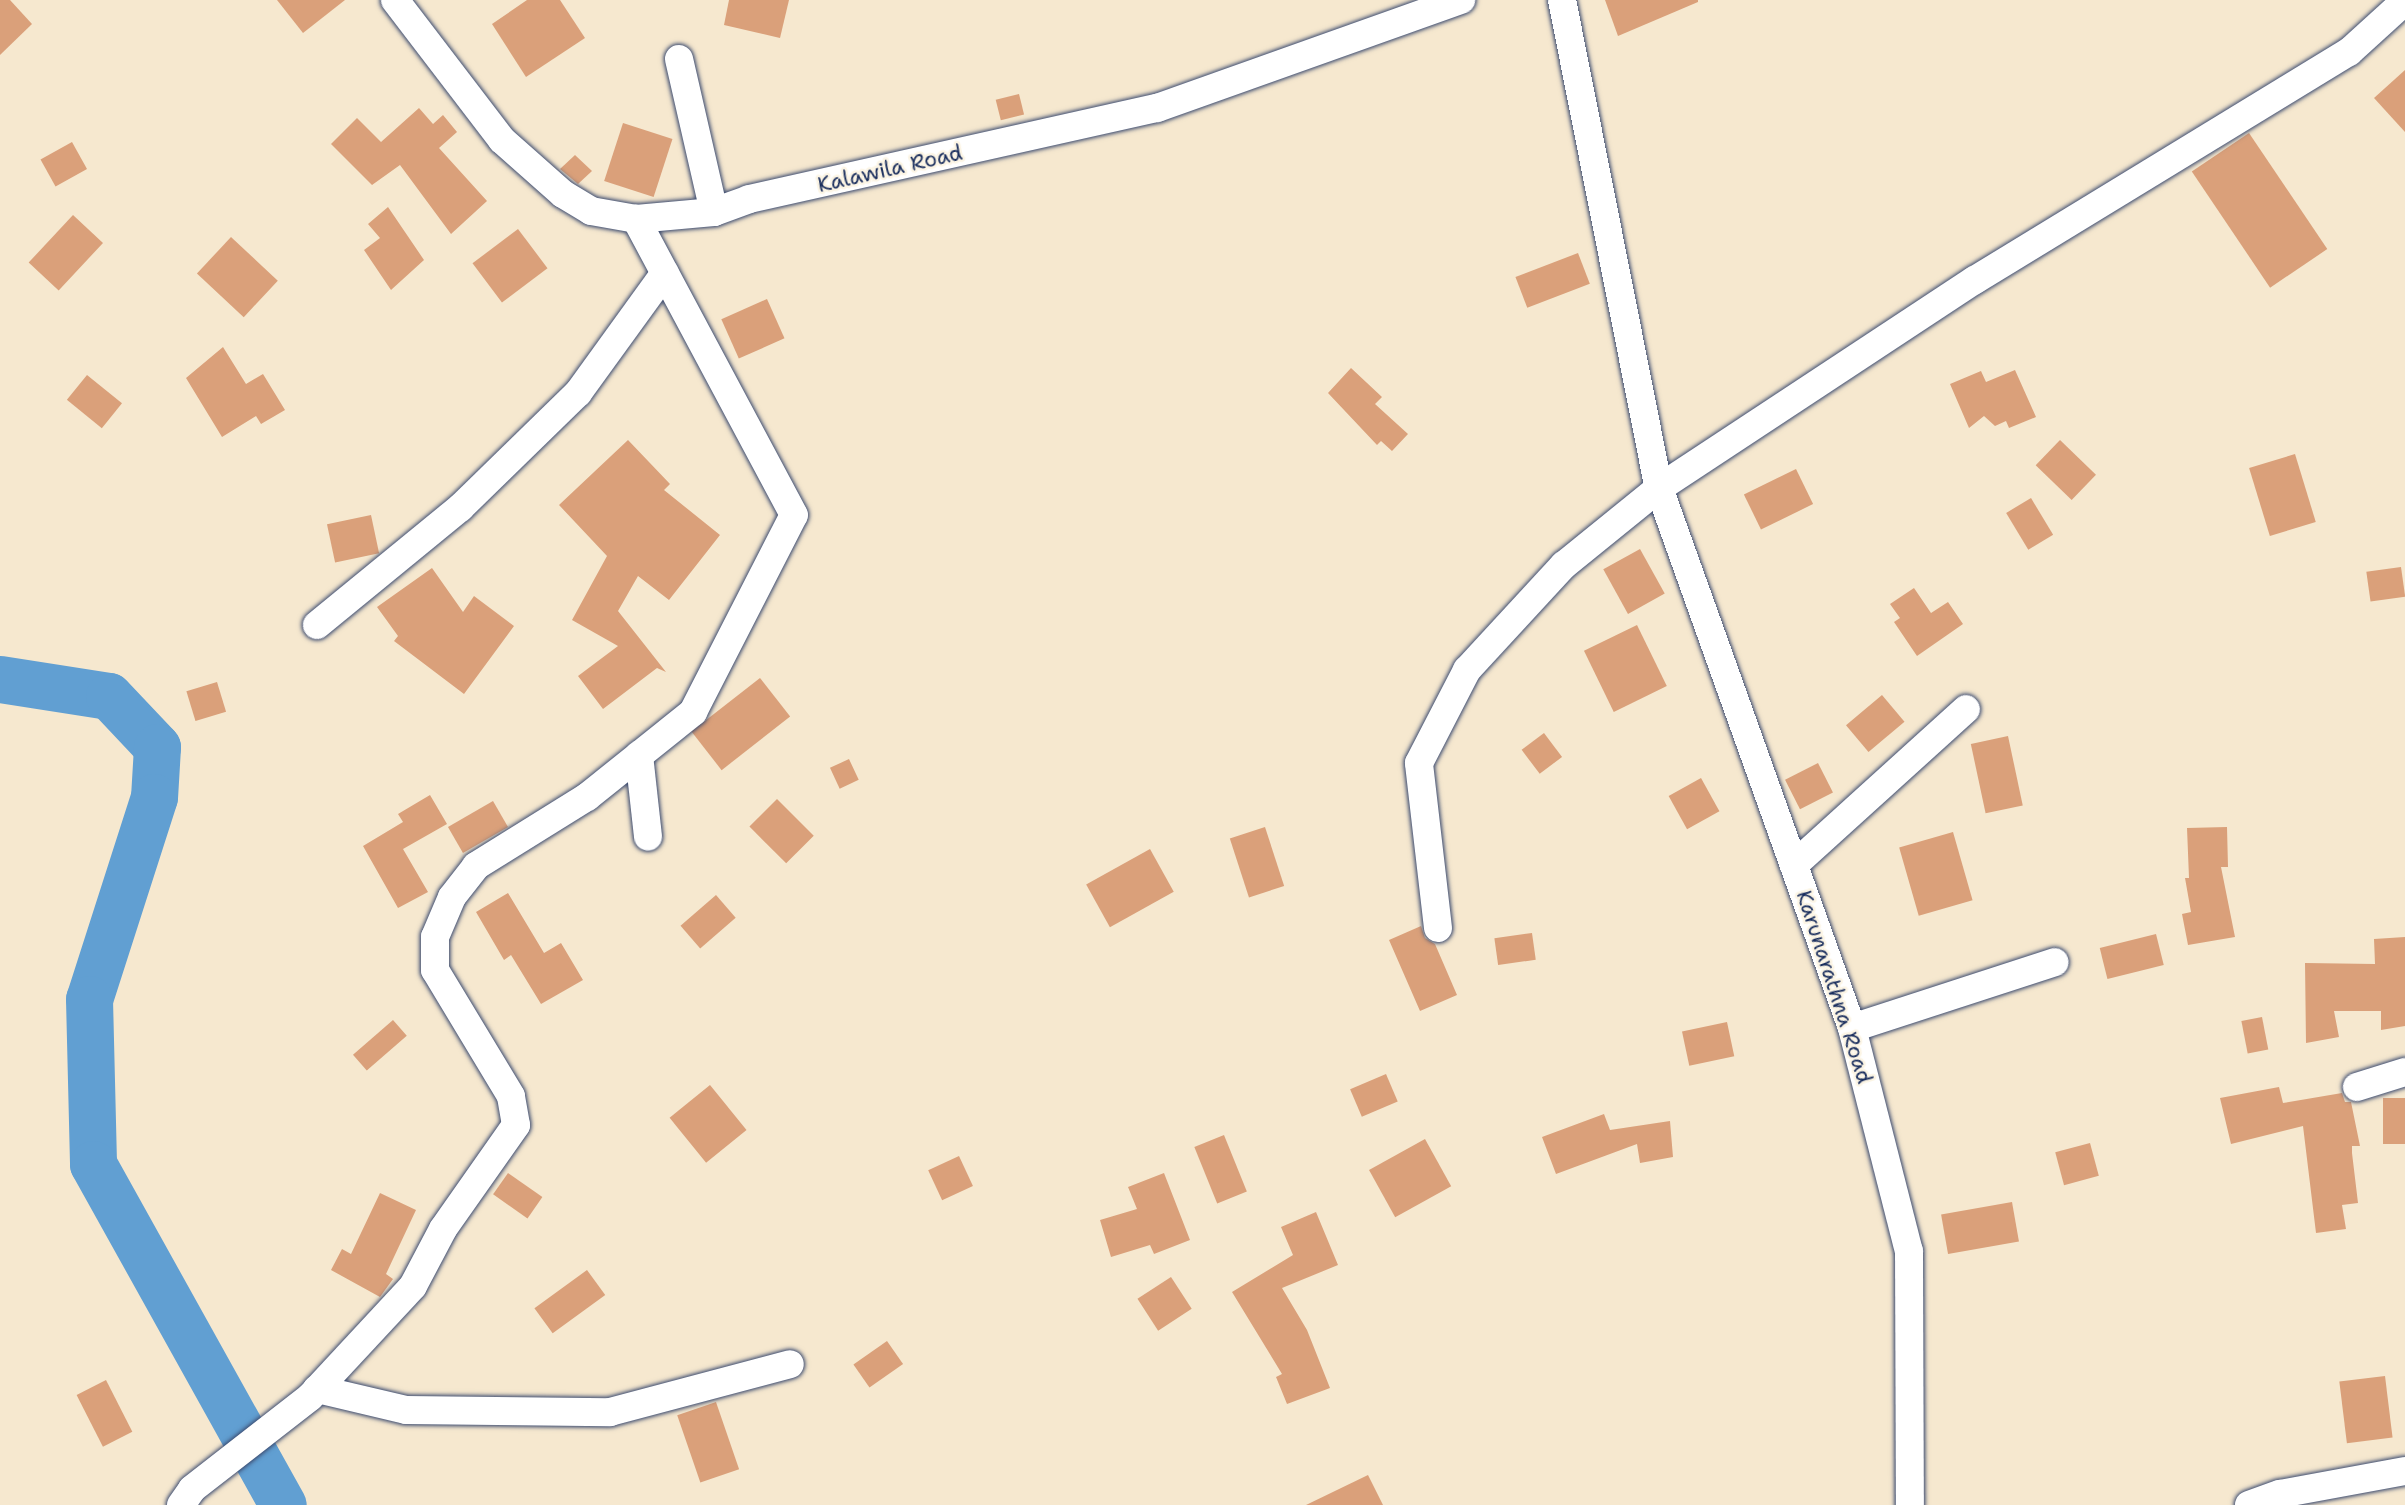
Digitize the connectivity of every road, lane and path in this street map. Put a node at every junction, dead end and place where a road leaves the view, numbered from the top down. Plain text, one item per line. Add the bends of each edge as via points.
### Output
1 (395, 0) edge
2 (1461, 0) edge
3 (1562, 0) edge
4 (2405, 1) edge
5 (679, 59) dead end
6 (714, 212) junction
7 (636, 219) junction
8 (665, 273) junction
9 (1659, 488) junction
10 (317, 625) dead end
11 (1966, 709) dead end
12 (639, 755) junction
13 (648, 837) dead end
14 (1794, 865) junction
15 (1438, 928) dead end
16 (2055, 962) dead end
17 (1852, 1028) junction
18 (2405, 1072) edge
19 (2357, 1087) dead end
20 (790, 1364) dead end
21 (314, 1393) junction
22 (2405, 1471) edge
23 (186, 1497) edge
24 (1910, 1505) edge
25 (2249, 1505) edge

1 - 7 street, Kalawila Road via 502,140 563,194 591,211
2 - 6 street, Kalawila Road via 1157,108 749,199
3 - 9 street, Karunarathna Road
4 - 9 street via 2349,52 1975,280
5 - 6 street
6 - 7 street, Kalawila Road
7 - 8 street
8 - 10 street via 578,393 460,508
8 - 12 street via 794,515 693,712
9 - 14 street, Karunarathna Road
9 - 15 street via 1564,565 1467,670 1419,763
11 - 14 street
12 - 13 street
12 - 21 street via 587,797 476,866 452,897 435,937 435,970 510,1096 516,1125 443,1229 413,1286
14 - 17 street, Karunarathna Road
16 - 17 street
17 - 24 street, Karunarathna Road via 1909,1251
18 - 19 street
20 - 21 street via 610,1412 407,1410
21 - 23 street
22 - 25 street via 2280,1494

